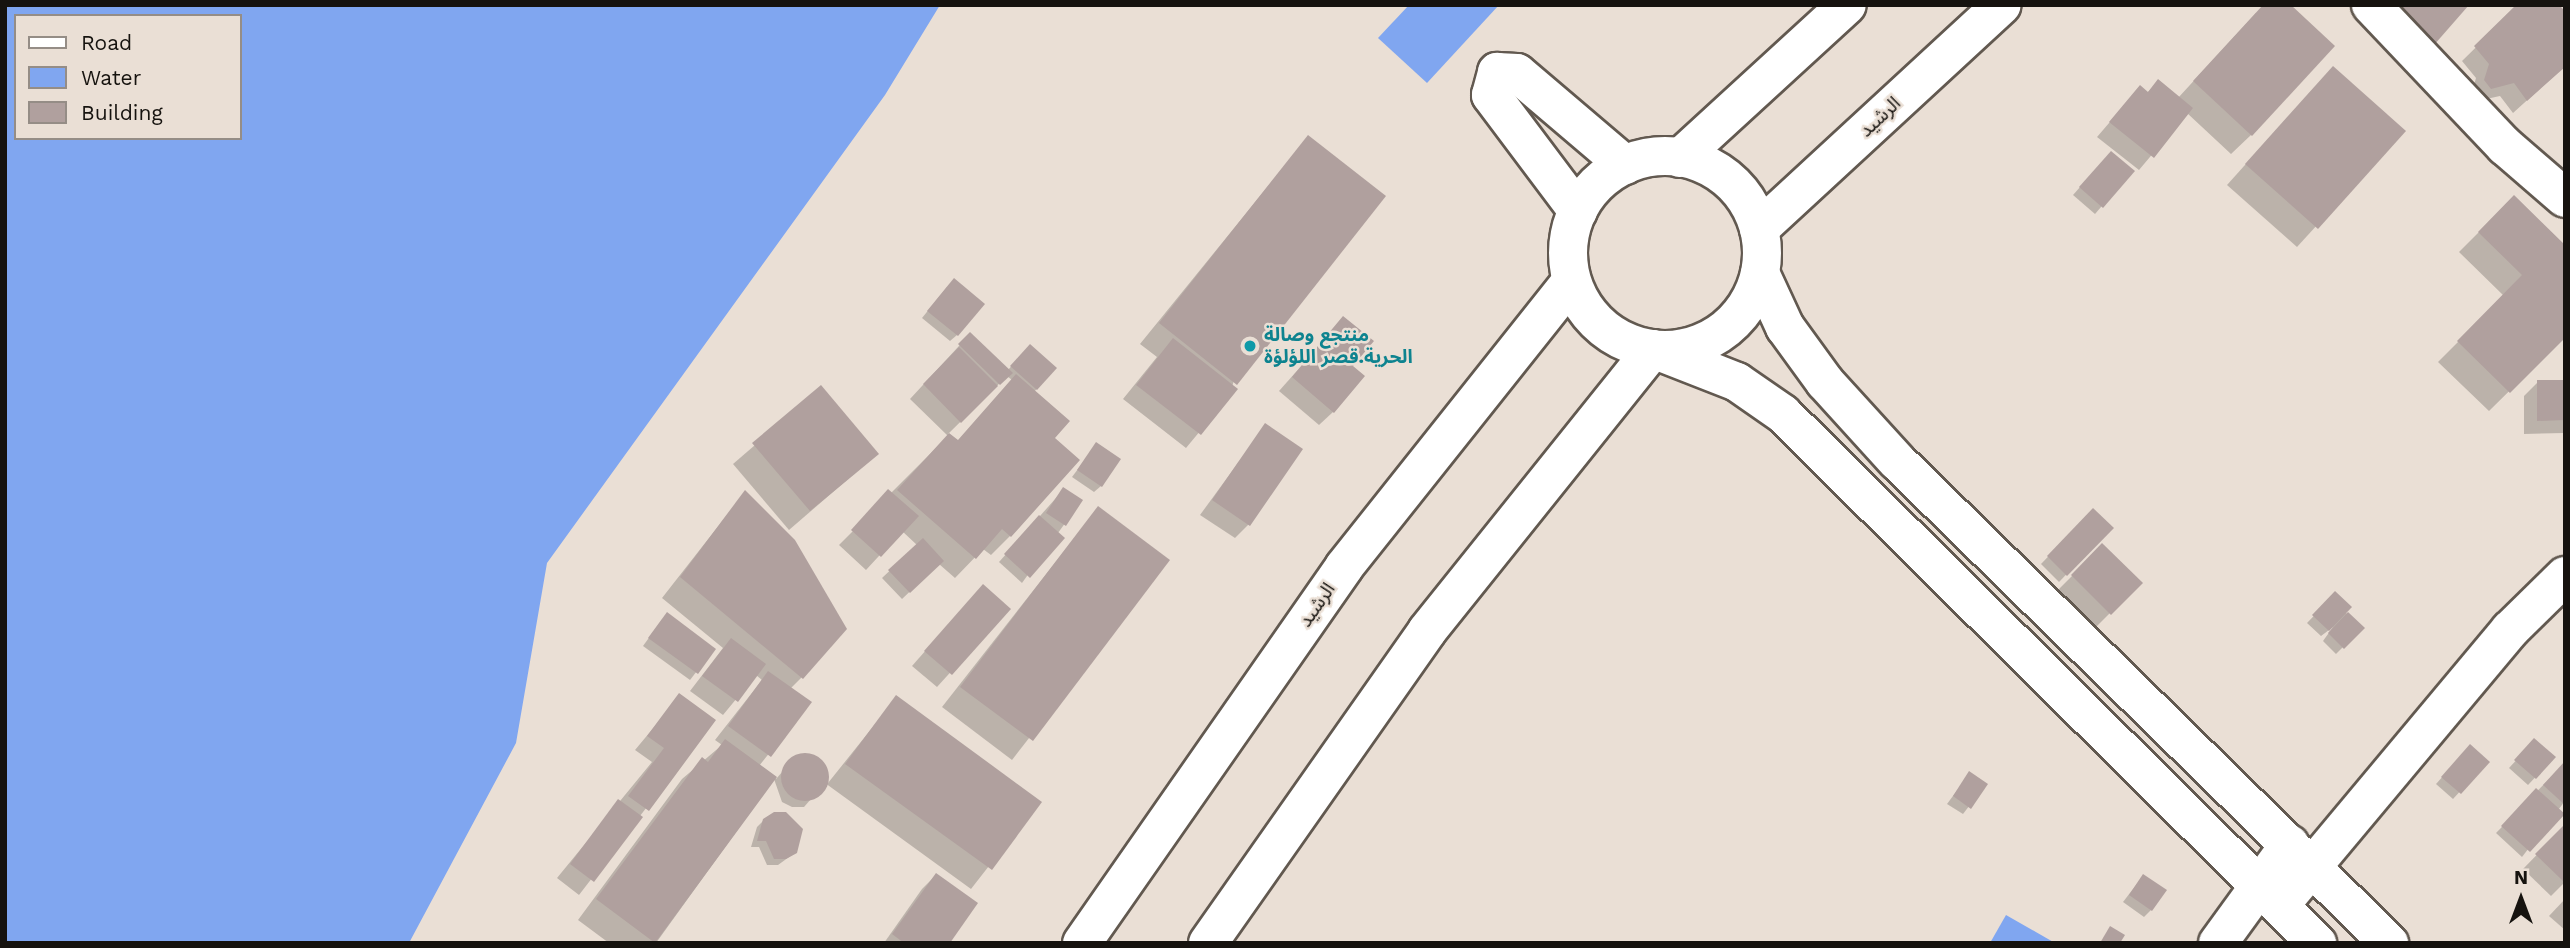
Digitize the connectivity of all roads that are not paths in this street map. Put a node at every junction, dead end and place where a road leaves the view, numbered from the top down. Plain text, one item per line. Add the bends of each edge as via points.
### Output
1 (1847, 5) edge
2 (2002, 5) edge
3 (2371, 5) edge
4 (1680, 158) junction
5 (1625, 165) junction
6 (2565, 198) edge
7 (1578, 211) junction
8 (1759, 229) junction
9 (1760, 272) junction
10 (1571, 282) junction
11 (1653, 349) junction
12 (2565, 576) edge
13 (2300, 855) junction
14 (2270, 896) junction
15 (1082, 943) edge
16 (1208, 943) edge
17 (2218, 943) edge
18 (2317, 943) edge
19 (2389, 943) edge

1 - 4 street
2 - 8 street, الرشيد
3 - 6 street via 2505,146
4 - 5 street via 1652,157
4 - 8 street via 1707,166 1730,182 1748,203
5 - 7 street via 1601,180
5 - 7 street via 1517,73 1497,72 1491,95
7 - 10 street via 1567,254
8 - 9 street
9 - 11 street via 1742,313 1724,330 1702,343
9 - 13 street via 1785,327 1816,372 1897,461
10 - 11 street via 1583,307 1602,327 1625,342
10 - 15 street, الرشيد via 1344,567
11 - 14 street via 1737,382 1783,414
11 - 16 street via 1427,631
12 - 13 street
13 - 14 street
13 - 19 street
14 - 17 street
14 - 18 street

